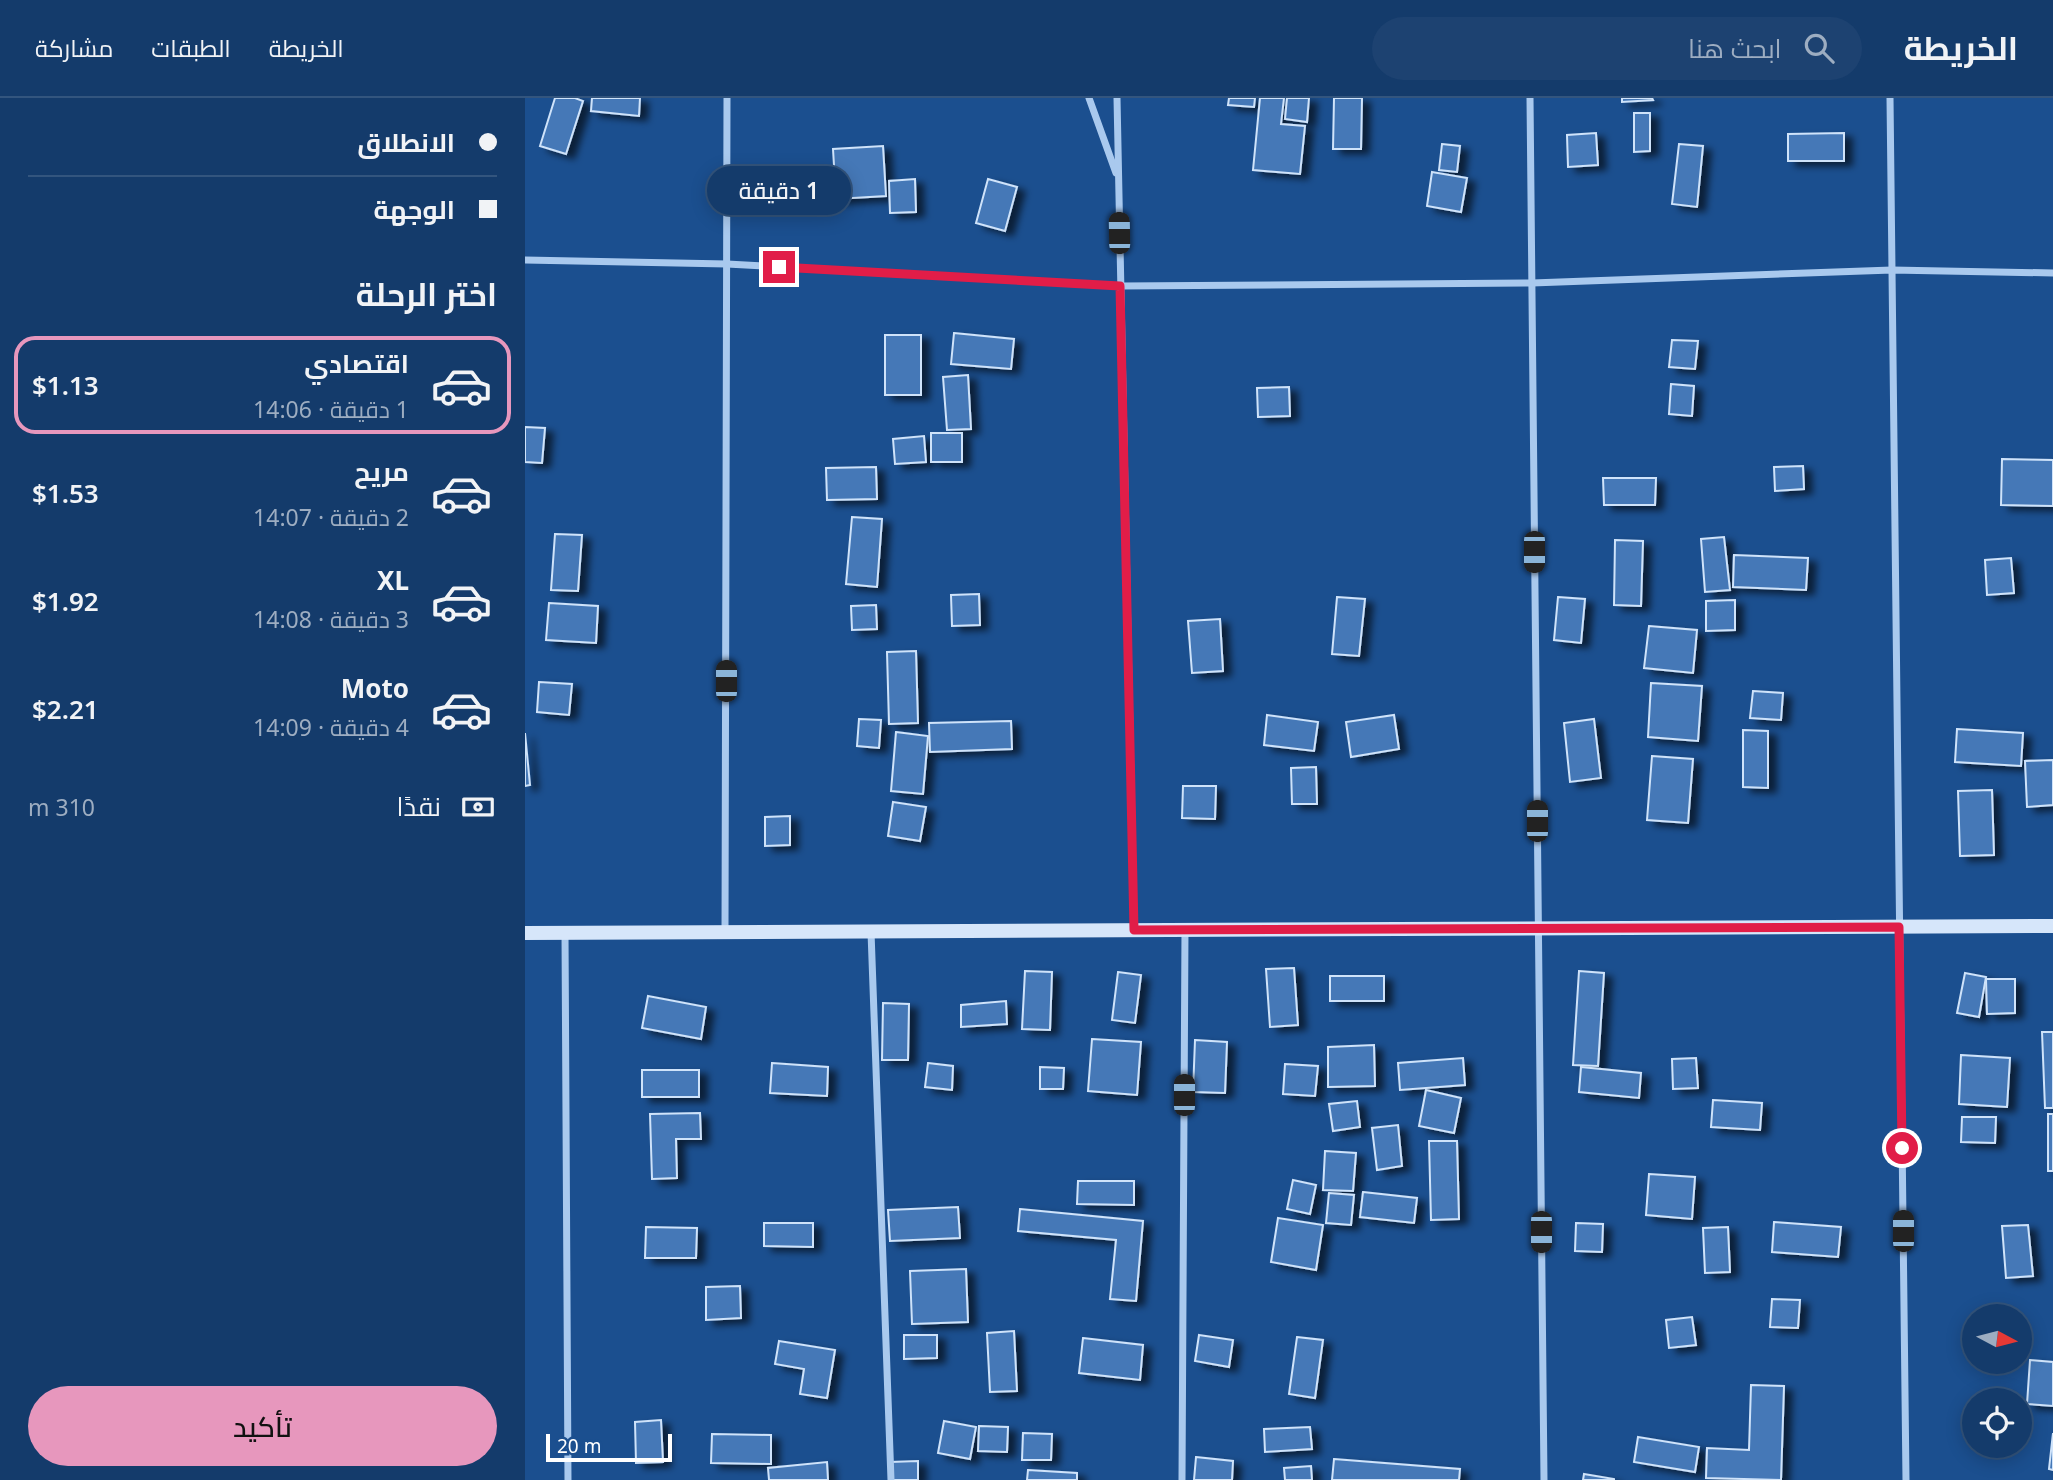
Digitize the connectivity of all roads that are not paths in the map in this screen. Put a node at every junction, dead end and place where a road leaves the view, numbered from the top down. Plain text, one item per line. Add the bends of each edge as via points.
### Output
1 (727, 98) edge
2 (1089, 98) edge
3 (1117, 98) edge
4 (1530, 98) edge
5 (1890, 98) edge
6 (1118, 180) junction
7 (525, 260) edge
8 (727, 264) junction
9 (1892, 270) junction
10 (2053, 273) edge
11 (1532, 283) junction
12 (1120, 286) junction
13 (2053, 926) edge
14 (1899, 927) junction
15 (1538, 928) junction
16 (1134, 930) junction
17 (1185, 930) junction
18 (871, 931) junction
19 (725, 932) junction
20 (525, 933) edge
21 (565, 933) junction
22 (568, 1480) edge
23 (891, 1480) edge
24 (1182, 1480) edge
25 (1544, 1480) edge
26 (1906, 1480) edge

1 - 8 street
2 - 6 street
3 - 6 street
4 - 11 street
5 - 9 street
6 - 12 street
7 - 8 street
8 - 12 street
8 - 19 street
9 - 10 street
9 - 11 street
9 - 14 street
11 - 12 street
11 - 15 street
12 - 16 street
13 - 14 street
14 - 15 street
14 - 26 street
15 - 17 street
15 - 25 street
16 - 17 street
16 - 18 street
17 - 24 street
18 - 19 street
18 - 23 street
19 - 21 street
20 - 21 street
21 - 22 street

